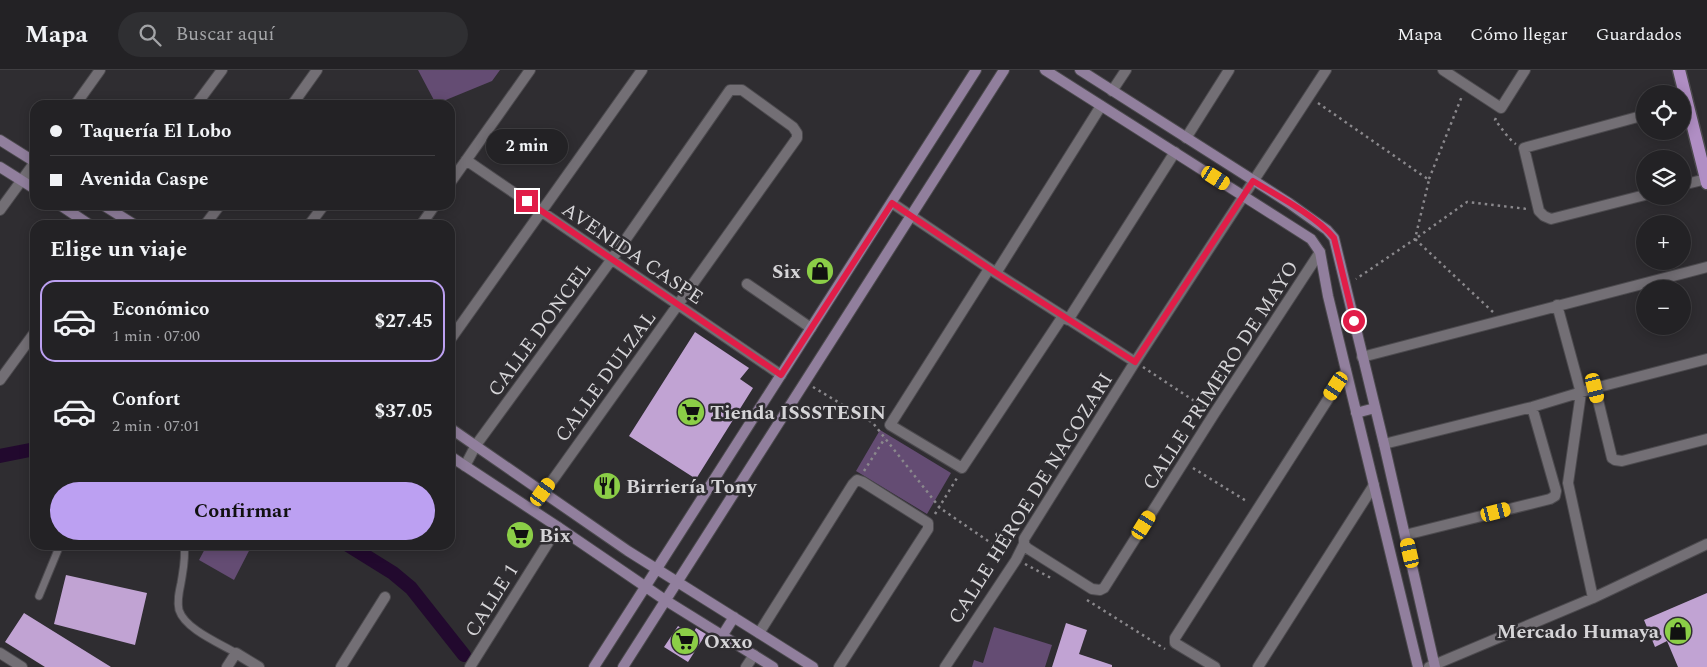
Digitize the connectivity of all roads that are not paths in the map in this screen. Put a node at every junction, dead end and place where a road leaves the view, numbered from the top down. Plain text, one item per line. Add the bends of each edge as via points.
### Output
1 (100, 70) edge
2 (222, 70) edge
3 (317, 70) edge
4 (530, 70) edge
5 (642, 70) edge
6 (976, 70) edge
7 (1004, 70) edge
8 (1045, 70) edge
9 (1080, 70) edge
10 (1126, 70) edge
11 (1229, 70) edge
12 (1326, 70) edge
13 (1443, 70) edge
14 (1525, 70) edge
15 (1678, 70) edge
16 (1681, 85) edge
17 (737, 89) joint
18 (1112, 91) junction
19 (79, 100) edge
20 (200, 100) edge
21 (296, 100) edge
22 (1101, 106) junction
23 (1144, 112) junction
24 (1636, 117) edge
25 (1134, 126) junction
26 (1691, 126) edge
27 (1186, 138) junction
28 (0, 140) edge
29 (1175, 152) junction
30 (30, 159) edge
31 (466, 160) junction
32 (0, 166) edge
33 (30, 169) edge
34 (455, 176) edge
35 (22, 180) junction
36 (1253, 181) junction
37 (1706, 181) edge
38 (1691, 184) edge
39 (30, 186) edge
40 (1243, 196) junction
41 (1636, 197) edge
42 (892, 203) junction
43 (0, 210) edge
44 (68, 210) edge
45 (111, 210) edge
46 (542, 212) junction
47 (911, 216) junction
48 (82, 220) edge
49 (127, 220) edge
50 (1320, 252) junction
51 (612, 259) junction
52 (1707, 267) edge
53 (992, 271) junction
54 (747, 284) dead end
55 (678, 304) junction
56 (1556, 305) junction
57 (1065, 318) junction
58 (811, 328) junction
59 (455, 333) edge
60 (30, 339) edge
61 (1362, 357) junction
62 (1707, 359) edge
63 (1135, 362) junction
64 (1346, 371) junction
65 (781, 375) junction
66 (0, 380) edge
67 (1595, 388) junction
68 (1581, 393) junction
69 (1532, 407) junction
70 (1375, 408) junction
71 (1356, 413) junction
72 (455, 431) edge
73 (1707, 439) edge
74 (1384, 444) junction
75 (476, 446) junction
76 (455, 459) edge
77 (465, 466) junction
78 (1374, 485) junction
79 (543, 492) junction
80 (532, 510) junction
81 (558, 527) junction
82 (1405, 535) junction
83 (1024, 544) junction
84 (1707, 544) edge
85 (58, 550) edge
86 (184, 550) edge
87 (656, 569) junction
88 (677, 582) junction
89 (645, 586) junction
90 (39, 596) dead end
91 (385, 597) dead end
92 (1593, 598) junction
93 (665, 600) junction
94 (734, 617) junction
95 (759, 633) junction
96 (722, 636) junction
97 (0, 653) edge
98 (236, 653) junction
99 (754, 655) junction
100 (1433, 666) edge
101 (22, 667) edge
102 (227, 667) edge
103 (259, 667) edge
104 (341, 667) edge
105 (470, 667) edge
106 (594, 667) edge
107 (623, 667) edge
108 (746, 667) edge
109 (773, 667) edge
110 (813, 667) edge
111 (839, 667) edge
112 (945, 667) edge
113 (1215, 667) edge
114 (1258, 667) edge
115 (1418, 667) edge

1 - 19 street
2 - 20 street
3 - 21 street
4 - 31 street
5 - 46 street
6 - 42 street
7 - 47 street
8 - 22 street
9 - 18 street
10 - 18 street
11 - 27 street
12 - 36 street, CALLE HÉROE DE NACOZARI
13 - 14 street via 1501,108
15 - 16 main road
17 - 51 street, CALLE DONCEL via 730,90
17 - 55 street, CALLE DULZAL via 793,127 797,138
18 - 23 street
22 - 25 street
22 - 53 street
23 - 25 street
23 - 27 street
24 - 41 street via 1524,148 1539,211 1544,216 1551,219
25 - 29 street
26 - 37 main road
27 - 36 street
28 - 30 street
29 - 40 street
29 - 57 street
31 - 34 street
31 - 46 street, AVENIDA CASPE
32 - 35 street
33 - 35 street
35 - 39 street
35 - 43 street
36 - 40 street, CALLE HÉROE DE NACOZARI
36 - 61 street via 1289,203 1334,238
37 - 38 street
40 - 50 street via 1311,239
40 - 63 street, CALLE HÉROE DE NACOZARI
42 - 47 street
42 - 58 street
44 - 48 street
45 - 49 street
46 - 51 street, AVENIDA CASPE
46 - 59 street
47 - 53 street
47 - 88 street
50 - 64 street
50 - 83 street, CALLE PRIMERO DE MAYO via 1104,588 1092,589
51 - 55 street, AVENIDA CASPE
51 - 75 street, CALLE DONCEL
52 - 56 street
53 - 57 street
53 - 57 street via 890,425 962,468
54 - 58 street
55 - 65 street, AVENIDA CASPE
55 - 79 street, CALLE DULZAL
56 - 61 street
56 - 68 street
57 - 63 street
58 - 65 street
60 - 66 street
61 - 70 street
62 - 67 street
63 - 83 street, CALLE HÉROE DE NACOZARI via 1024,539
64 - 71 street
64 - 113 street via 1175,638 1174,641
65 - 87 street
67 - 68 street
67 - 73 street via 1615,460 1622,461
68 - 69 street
68 - 92 street via 1568,483
69 - 74 street
69 - 82 street via 1556,491 1554,496
70 - 71 street
70 - 74 street
71 - 78 street
72 - 75 street
74 - 82 street
75 - 77 street, CALLE DONCEL
75 - 79 street
76 - 77 street
77 - 80 street
78 - 114 street
78 - 115 street
79 - 80 street, CALLE DULZAL
79 - 87 street
80 - 81 street
81 - 89 street
81 - 105 street, CALLE 1
82 - 100 street
83 - 112 street, CALLE HÉROE DE NACOZARI
84 - 92 street
85 - 90 lane
86 - 98 lane via 178,597 182,618
87 - 88 street
87 - 89 street
88 - 93 street
88 - 94 street
89 - 93 street
89 - 106 street
91 - 104 street
92 - 100 street
93 - 96 street
93 - 107 street
94 - 95 street
94 - 96 street
95 - 110 street
95 - 111 street via 853,484 857,480 863,482 928,523 928,529
96 - 99 street
97 - 101 street
98 - 102 street
98 - 103 street
99 - 108 street
99 - 109 street

